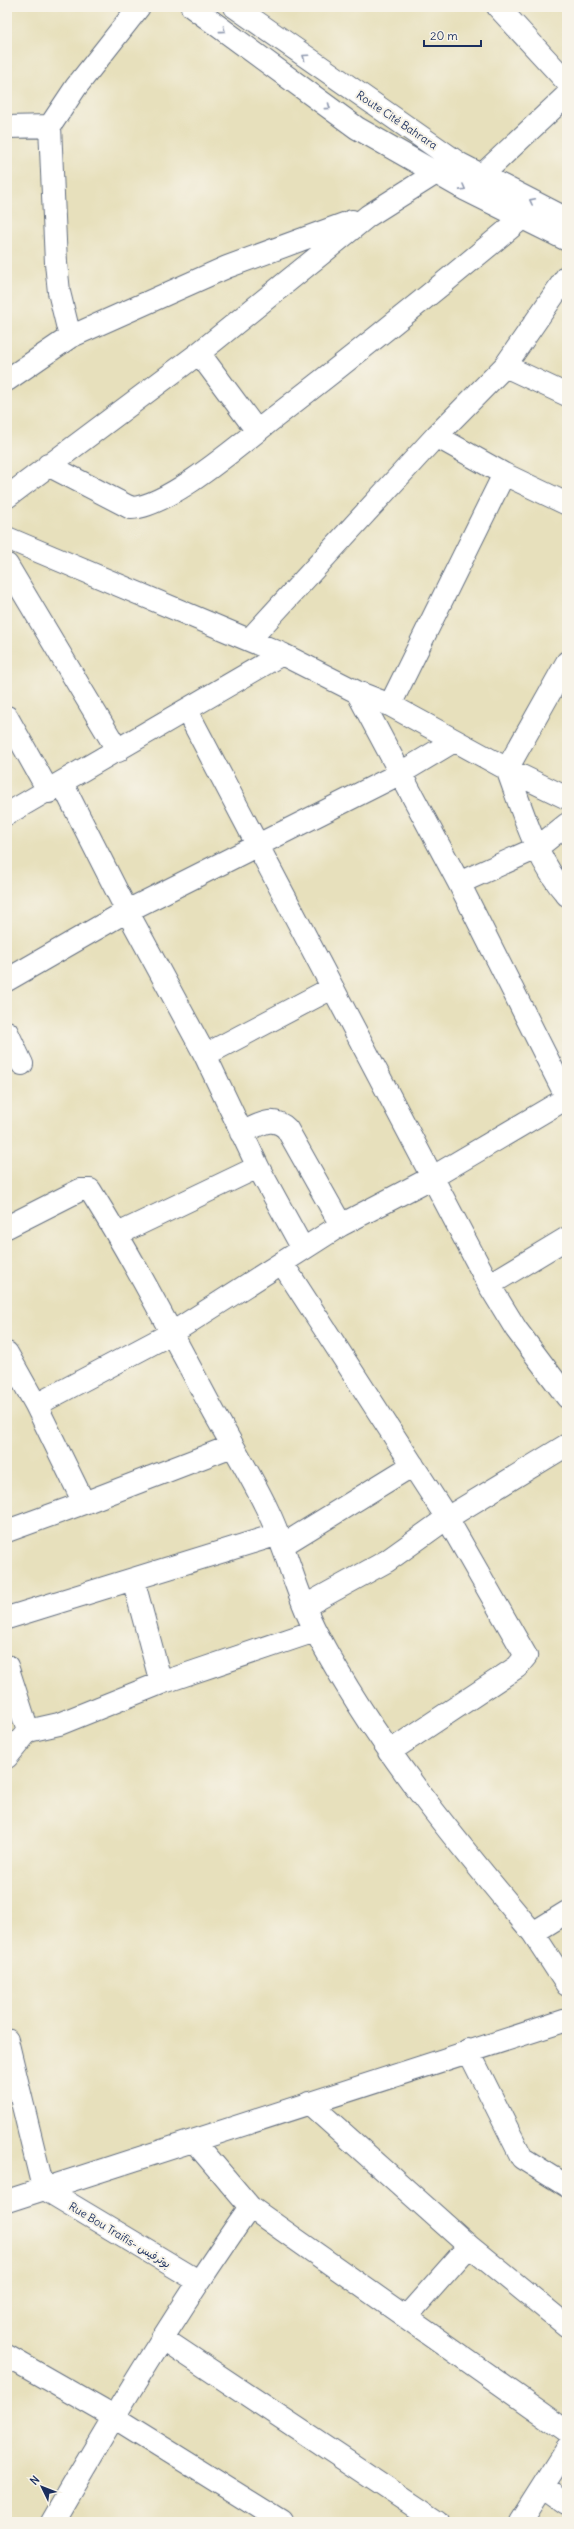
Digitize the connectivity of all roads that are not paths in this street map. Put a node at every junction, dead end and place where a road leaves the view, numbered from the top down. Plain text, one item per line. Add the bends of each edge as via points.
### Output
1 (139, 7) edge
2 (192, 7) edge
3 (235, 7) edge
4 (498, 7) edge
5 (567, 82) edge
6 (567, 95) edge
7 (7, 126) edge
8 (50, 126) junction
9 (449, 156) junction
10 (436, 173) junction
11 (482, 175) junction
12 (368, 216) junction
13 (522, 218) junction
14 (567, 219) edge
15 (567, 240) edge
16 (567, 276) edge
17 (70, 336) junction
18 (199, 353) junction
19 (505, 366) junction
20 (7, 380) edge
21 (567, 395) edge
22 (257, 431) junction
23 (436, 436) junction
24 (48, 465) junction
25 (504, 474) junction
26 (7, 497) edge
27 (567, 504) edge
28 (7, 538) edge
29 (7, 565) edge
30 (12, 587) edge
31 (250, 640) junction
32 (282, 654) junction
33 (567, 662) edge
34 (357, 692) junction
35 (390, 705) junction
36 (187, 711) junction
37 (7, 717) edge
38 (454, 741) junction
39 (118, 751) junction
40 (507, 769) junction
41 (399, 774) junction
42 (55, 788) junction
43 (567, 798) edge
44 (7, 814) edge
45 (567, 824) edge
46 (259, 845) junction
47 (537, 848) junction
48 (459, 884) junction
49 (567, 894) edge
50 (127, 911) junction
51 (7, 980) edge
52 (332, 988) junction
53 (7, 1032) edge
54 (205, 1055) junction
55 (22, 1064) dead end
56 (567, 1098) edge
57 (241, 1133) junction
58 (258, 1167) junction
59 (433, 1177) junction
60 (341, 1226) junction
61 (7, 1227) edge
62 (118, 1234) junction
63 (567, 1238) edge
64 (303, 1249) junction
65 (282, 1264) junction
66 (489, 1285) junction
67 (172, 1333) junction
68 (7, 1353) edge
69 (567, 1397) edge
70 (36, 1405) junction
71 (567, 1445) edge
72 (232, 1446) junction
73 (413, 1465) junction
74 (84, 1503) junction
75 (447, 1518) junction
76 (7, 1531) edge
77 (281, 1539) junction
78 (133, 1579) junction
79 (305, 1606) junction
80 (7, 1618) edge
81 (315, 1631) junction
82 (7, 1666) edge
83 (161, 1683) junction
84 (28, 1731) junction
85 (389, 1752) junction
86 (7, 1757) edge
87 (567, 1912) edge
88 (533, 1933) junction
89 (567, 1985) edge
90 (567, 2020) edge
91 (7, 2040) edge
92 (468, 2050) junction
93 (309, 2103) junction
94 (194, 2141) junction
95 (567, 2186) edge
96 (43, 2188) junction
97 (7, 2201) edge
98 (250, 2207) junction
99 (468, 2246) junction
100 (198, 2281) junction
101 (406, 2318) junction
102 (567, 2326) edge
103 (162, 2338) junction
104 (7, 2356) edge
105 (112, 2416) junction
106 (567, 2431) edge
107 (567, 2448) edge
108 (542, 2486) junction
109 (567, 2503) edge
110 (52, 2522) edge
111 (282, 2522) edge
112 (438, 2522) edge
113 (520, 2522) edge

1 - 8 street via 76,87
2 -> 10 street via 358,128
9 -> 3 street, Route Cité Bahrara
4 - 5 street
6 - 11 street
7 - 8 street
8 - 17 street via 56,263 59,292
9 - 10 street
9 - 11 street, Route Cité Bahrara
10 - 12 street
10 -> 13 street
14 -> 11 street, Route Cité Bahrara
12 - 17 street via 227,267
12 - 18 street
13 - 15 street
13 - 22 street via 384,333
16 - 19 street
17 - 20 street
18 - 22 street
18 - 24 street
19 - 21 street
19 - 23 street
22 - 24 street via 176,490 141,508 132,508
23 - 25 street
23 - 31 street
24 - 26 street
25 - 27 street
25 - 35 street
28 - 31 street
29 - 30 street
30 - 39 street
31 - 32 street
32 - 34 street
32 - 36 street
33 - 40 street
34 - 35 street
34 - 41 street
35 - 38 street
36 - 39 street
36 - 46 street
37 - 42 street
38 - 40 street
38 - 41 street
39 - 42 street
40 - 43 street
40 - 47 street
41 - 46 street
41 - 48 street
42 - 44 street
42 - 50 street
45 - 47 street
46 - 50 street
46 - 52 street
47 - 48 street
47 - 49 street via 559,886
48 - 56 street
50 - 51 street
50 - 54 street
52 - 54 street
52 - 59 street
53 - 55 street
54 - 57 street
56 - 59 street
57 - 58 street
57 - 60 street via 270,1121 280,1122 287,1129
58 - 62 street
58 - 64 street
59 - 60 street
59 - 66 street
60 - 64 street
61 - 62 street via 80,1190 90,1190
62 - 67 street
63 - 66 street
64 - 65 street
65 - 67 street
65 - 73 street
66 - 69 street via 516,1329
67 - 70 street
67 - 72 street
68 - 70 street
70 - 74 street
71 - 75 street
72 - 74 street
72 - 77 street via 255,1484
73 - 75 street
73 - 77 street
74 - 76 street
75 - 79 street via 387,1561
75 - 85 street via 526,1656 517,1667
77 - 78 street
77 - 79 street
78 - 80 street
78 - 83 street
79 - 81 street
81 - 83 street
81 - 85 street
82 - 84 street
83 - 84 street via 59,1724
84 - 86 street
85 - 88 street via 454,1839
87 - 88 street
88 - 89 street
90 - 92 street
91 - 96 street
92 - 93 street
92 - 95 street via 522,2158
93 - 94 street
93 - 99 street
94 - 96 street
94 - 98 street
96 - 97 street
96 - 100 street, Rue Bou Traifis- بوترفيس
98 - 100 street
98 - 101 street
99 - 101 street
99 - 102 street
100 - 103 street
101 - 106 street
103 - 105 street
103 - 112 street
104 - 105 street
105 - 110 street
105 - 111 street
107 - 108 street
108 - 109 street
108 - 113 street

